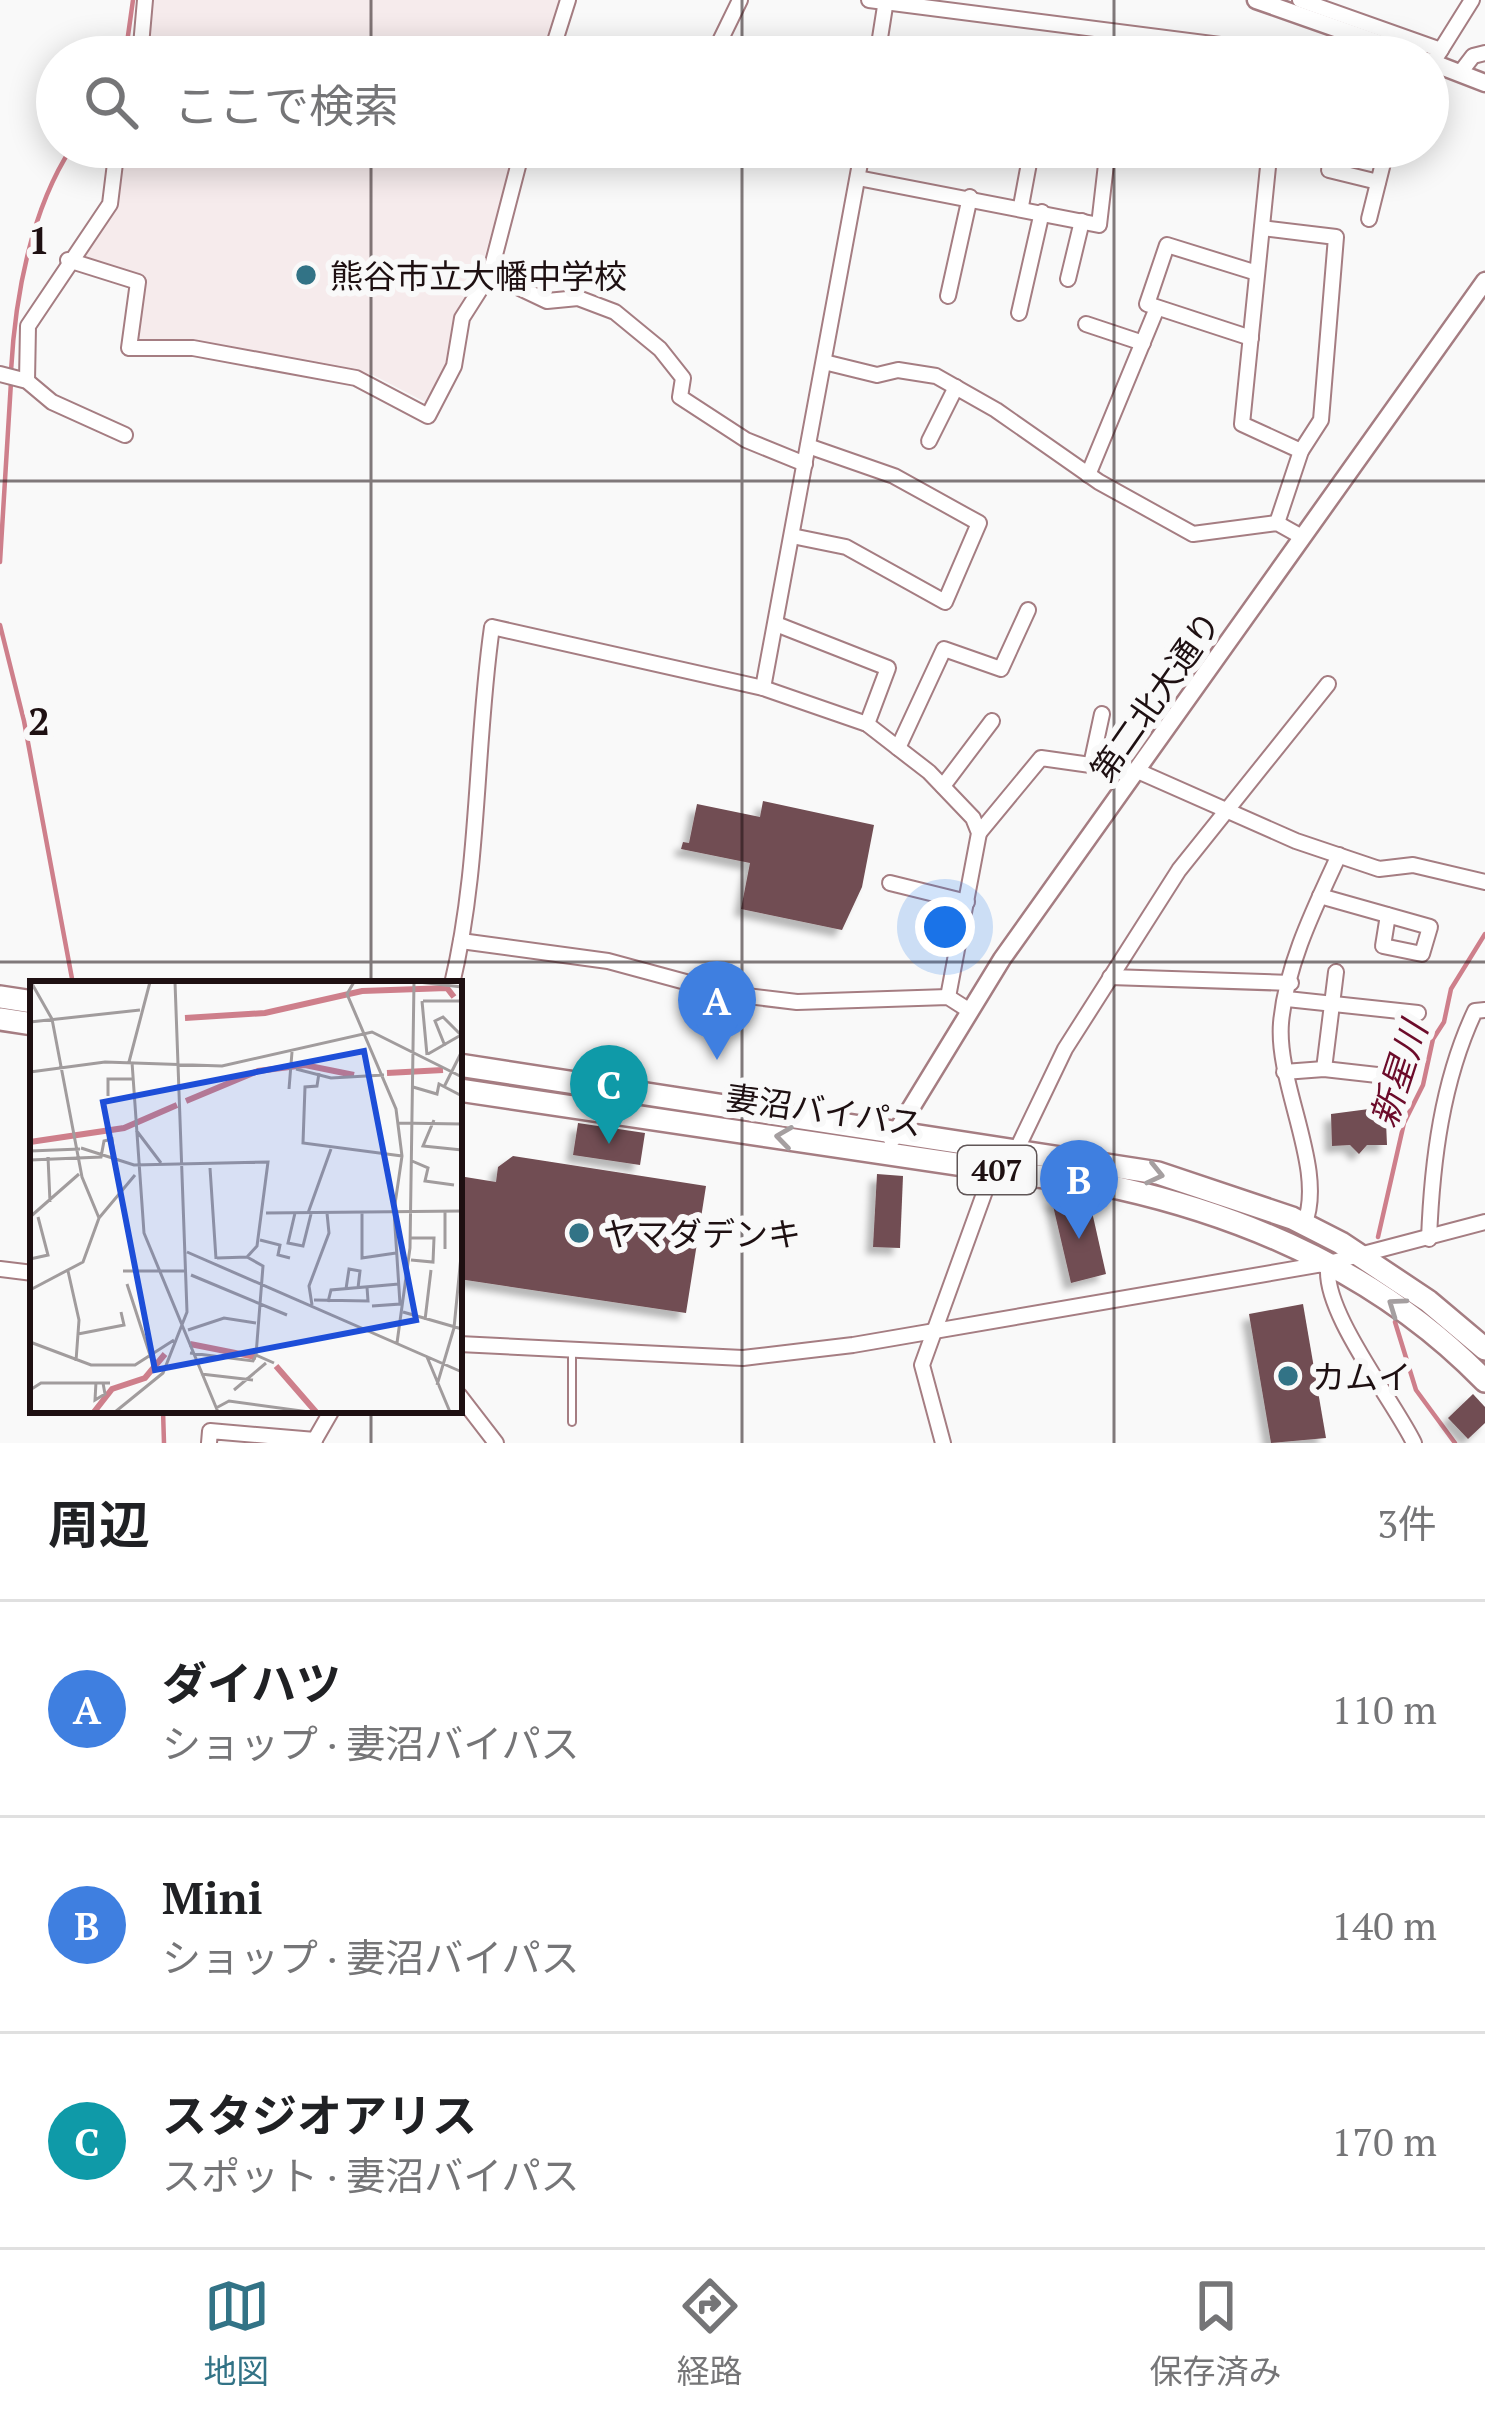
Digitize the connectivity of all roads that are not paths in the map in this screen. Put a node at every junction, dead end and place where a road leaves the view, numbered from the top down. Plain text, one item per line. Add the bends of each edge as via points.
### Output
1 (145, 0) edge
2 (568, 0) edge
3 (740, 0) edge
4 (868, 0) edge
5 (1256, 0) edge
6 (1300, 0) edge
7 (1472, 0) edge
8 (885, 3) edge
9 (1110, 33) joint
10 (142, 36) edge
11 (557, 36) edge
12 (722, 36) edge
13 (880, 36) edge
14 (1133, 36) edge
15 (1349, 36) edge
16 (1381, 36) edge
17 (1446, 36) edge
18 (1485, 52) edge
19 (1449, 68) edge
20 (1460, 74) junction
21 (1485, 83) edge
22 (114, 168) edge
23 (518, 168) edge
24 (860, 168) edge
25 (1028, 168) edge
26 (1106, 168) edge
27 (1268, 168) edge
28 (1382, 168) edge
29 (1328, 170) dead end
30 (858, 178) junction
31 (1378, 182) junction
32 (970, 197) junction
33 (1021, 206) junction
34 (1042, 212) junction
35 (1369, 219) dead end
36 (1082, 221) junction
37 (1262, 227) junction
38 (68, 260) junction
39 (1257, 273) junction
40 (490, 274) junction
41 (1068, 279) dead end
42 (1485, 281) edge
43 (948, 296) dead end
44 (1157, 308) junction
45 (1019, 313) dead end
46 (1085, 324) dead end
47 (1250, 338) junction
48 (1143, 343) junction
49 (824, 362) junction
50 (0, 374) edge
51 (24, 380) junction
52 (956, 388) junction
53 (125, 435) dead end
54 (929, 440) dead end
55 (808, 446) junction
56 (1301, 451) junction
57 (805, 464) junction
58 (1088, 475) junction
59 (1277, 523) junction
60 (792, 536) junction
61 (1302, 537) junction
62 (1028, 610) dead end
63 (776, 625) junction
64 (1328, 684) dead end
65 (763, 688) junction
66 (1102, 714) dead end
67 (992, 721) dead end
68 (867, 724) junction
69 (898, 748) junction
70 (1091, 765) junction
71 (1140, 772) junction
72 (943, 786) junction
73 (1227, 810) junction
74 (979, 833) junction
75 (1339, 855) junction
76 (1485, 882) edge
77 (890, 883) dead end
78 (1320, 896) junction
79 (967, 902) junction
80 (1388, 915) dead end
81 (461, 941) junction
82 (1336, 972) dead end
83 (1110, 977) junction
84 (453, 981) edge
85 (1289, 991) junction
86 (0, 997) edge
87 (948, 998) junction
88 (30, 1002) edge
89 (1332, 1004) junction
90 (1485, 1010) edge
91 (970, 1011) junction
92 (1418, 1013) dead end
93 (0, 1018) edge
94 (30, 1023) edge
95 (462, 1065) edge
96 (1324, 1069) junction
97 (1284, 1072) junction
98 (1395, 1077) dead end
99 (462, 1090) edge
100 (890, 1142) junction
101 (1016, 1151) junction
102 (993, 1169) junction
103 (1485, 1222) edge
104 (1304, 1225) junction
105 (1429, 1239) junction
106 (1364, 1256) junction
107 (1329, 1263) junction
108 (0, 1269) edge
109 (30, 1274) edge
110 (930, 1330) junction
111 (462, 1344) edge
112 (572, 1349) junction
113 (1485, 1349) edge
114 (1485, 1381) edge
115 (462, 1399) edge
116 (330, 1413) edge
117 (572, 1422) dead end
118 (314, 1442) edge
119 (209, 1443) edge
120 (496, 1443) edge
121 (943, 1443) edge
122 (1414, 1443) edge

1 - 10 street
2 - 11 street
3 - 12 street
4 - 8 street
5 - 15 street
6 - 16 street
7 - 17 street
8 - 9 street
8 - 13 street
9 - 14 street
18 - 20 street
19 - 20 street
20 - 21 street
22 - 38 street via 110,204
23 - 40 street
24 - 30 street
25 - 33 street
26 - 36 street via 1099,225
27 - 37 street
28 - 31 street
29 - 31 street
30 - 32 street
30 - 49 street
31 - 35 street
32 - 33 street
32 - 43 street
33 - 34 street
34 - 36 street
34 - 45 street
36 - 41 street
37 - 39 street
37 - 56 street via 1336,237 1321,420
38 - 40 street via 138,282 128,348 193,348 356,378 428,416 454,366 462,318
38 - 51 street via 28,326
39 - 44 street via 1166,245 1147,304
39 - 47 street
40 - 57 street via 547,302 578,298 615,312 683,378 680,397 746,440
42 - 61 street, 第二北大通り
44 - 47 street
44 - 48 street
46 - 48 street
47 - 56 street via 1242,424
48 - 58 street
49 - 52 street via 877,375 936,376
49 - 55 street
50 - 51 street
51 - 53 street
52 - 54 street
52 - 58 street
55 - 57 street
55 - 60 street via 894,476 979,523 945,602 846,547
56 - 59 street
57 - 60 street
58 - 59 street via 1193,534
59 - 61 street
60 - 63 street
61 - 71 street, 第二北大通り
62 - 69 street via 1001,669 944,649
63 - 65 street
63 - 68 street via 888,668
64 - 73 street
65 - 68 street
65 - 81 street via 492,627
66 - 70 street
67 - 72 street
68 - 69 street
69 - 72 street
70 - 71 street
70 - 74 street via 1041,758
71 - 73 street
71 - 91 street, 第二北大通り
72 - 74 street
73 - 75 street
73 - 83 street
74 - 79 street
75 - 76 street via 1379,869 1412,865
75 - 78 street
77 - 79 street
78 - 80 street
78 - 85 street
79 - 87 street
81 - 84 street
81 - 87 street via 608,961 797,1003
82 - 89 street
83 - 85 street
83 - 101 street
85 - 89 street
85 - 97 street via 1281,1022
86 - 88 highway
87 - 91 street
89 - 92 street
89 - 96 street
90 - 105 street via 1475,1011 1457,1049 1431,1176
91 - 100 street, 第二北大通り
93 - 94 highway
95 - 100 highway, 妻沼バイパス / 407
96 - 97 street
96 - 98 street
97 - 104 street via 1312,1193
100 -> 99 highway, 妻沼バイパス / 407
100 - 101 highway, 妻沼バイパス / 407
100 - 102 highway, 妻沼バイパス / 407
101 -> 104 highway, 妻沼バイパス / 407 via 1158,1173
102 - 107 highway, 妻沼バイパス / 407 via 1172,1201
102 - 110 street
103 - 105 street
104 - 106 highway, 妻沼バイパス / 407
105 - 106 street
106 - 107 street
106 - 113 highway, 妻沼バイパス / 407
107 - 110 street
114 -> 107 highway, 妻沼バイパス / 407 via 1415,1319
107 - 122 street via 1325,1276 1354,1341
108 - 109 street
110 - 112 street via 743,1358
110 - 121 street via 922,1365
111 - 112 street
112 - 117 lane
115 - 120 street
116 - 118 street
118 - 119 street via 210,1431

